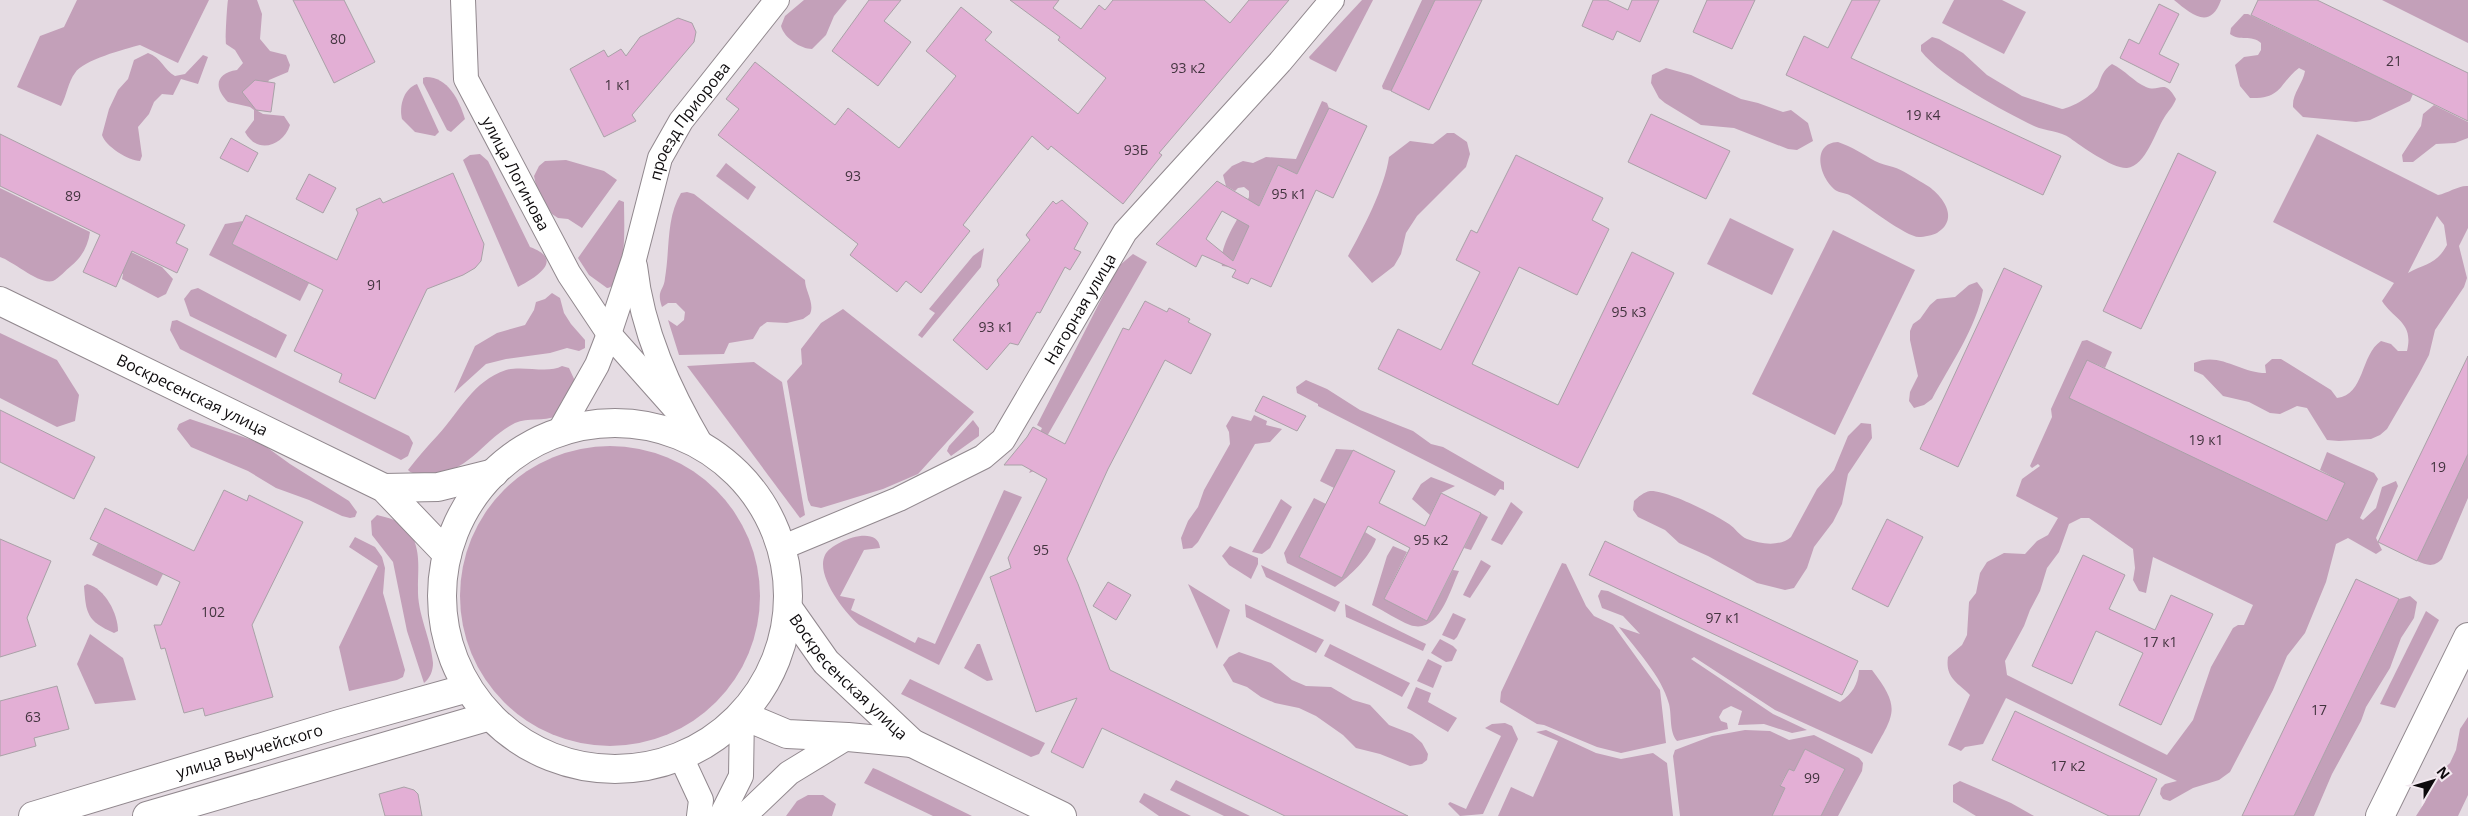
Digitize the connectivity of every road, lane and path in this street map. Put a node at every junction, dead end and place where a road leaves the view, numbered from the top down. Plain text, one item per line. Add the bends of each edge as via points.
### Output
1 (463, 0) edge
2 (777, 0) edge
3 (1332, 0) edge
4 (634, 259) junction
5 (0, 301) edge
6 (609, 334) junction
7 (688, 423) junction
8 (559, 432) junction
9 (702, 446) junction
10 (494, 473) junction
11 (384, 488) junction
12 (781, 548) junction
13 (447, 554) junction
14 (788, 608) junction
15 (2468, 637) edge
16 (468, 688) junction
17 (742, 715) junction
18 (490, 716) junction
19 (848, 736) junction
20 (912, 743) junction
21 (681, 756) junction
22 (33, 816) edge
23 (147, 816) edge
24 (699, 816) edge
25 (722, 816) edge
26 (744, 816) edge
27 (1062, 816) edge
28 (2380, 816) edge

1 - 6 street, улица Логинова via 466,79 569,274
2 - 4 street, проезд Приорова via 671,135 660,158
3 - 12 street, Нагорная улица via 1280,62 1124,232 1003,440 983,457 900,499
4 - 6 street, проезд Приорова
4 - 7 street via 645,325
5 - 11 main road, Воскресенская улица
6 - 7 street, улица Логинова
6 - 8 street, проезд Приорова via 597,365
7 - 9 street
8 - 9 main road via 617,423 666,431
8 - 10 main road via 528,447
9 - 12 main road via 745,482 767,513
10 - 11 main road, Воскресенская улица via 438,488
10 - 13 main road via 460,518
11 - 13 main road, Воскресенская улица
12 - 14 main road
13 - 16 main road via 443,585 444,623 454,660
14 - 17 main road via 772,671
14 - 20 main road, Воскресенская улица via 826,662
15 - 28 main road
16 - 18 main road
16 - 22 main road, улица Выучейского
17 - 19 main road, Воскресенская улица via 787,734
17 - 21 main road via 717,736
17 - 25 street via 741,776
18 - 21 main road via 528,746 578,766 640,768
18 - 23 main road, улица Выучейского
19 - 20 main road, Воскресенская улица
19 - 26 street via 789,773
20 - 27 main road, Воскресенская улица
21 - 24 street via 701,800

